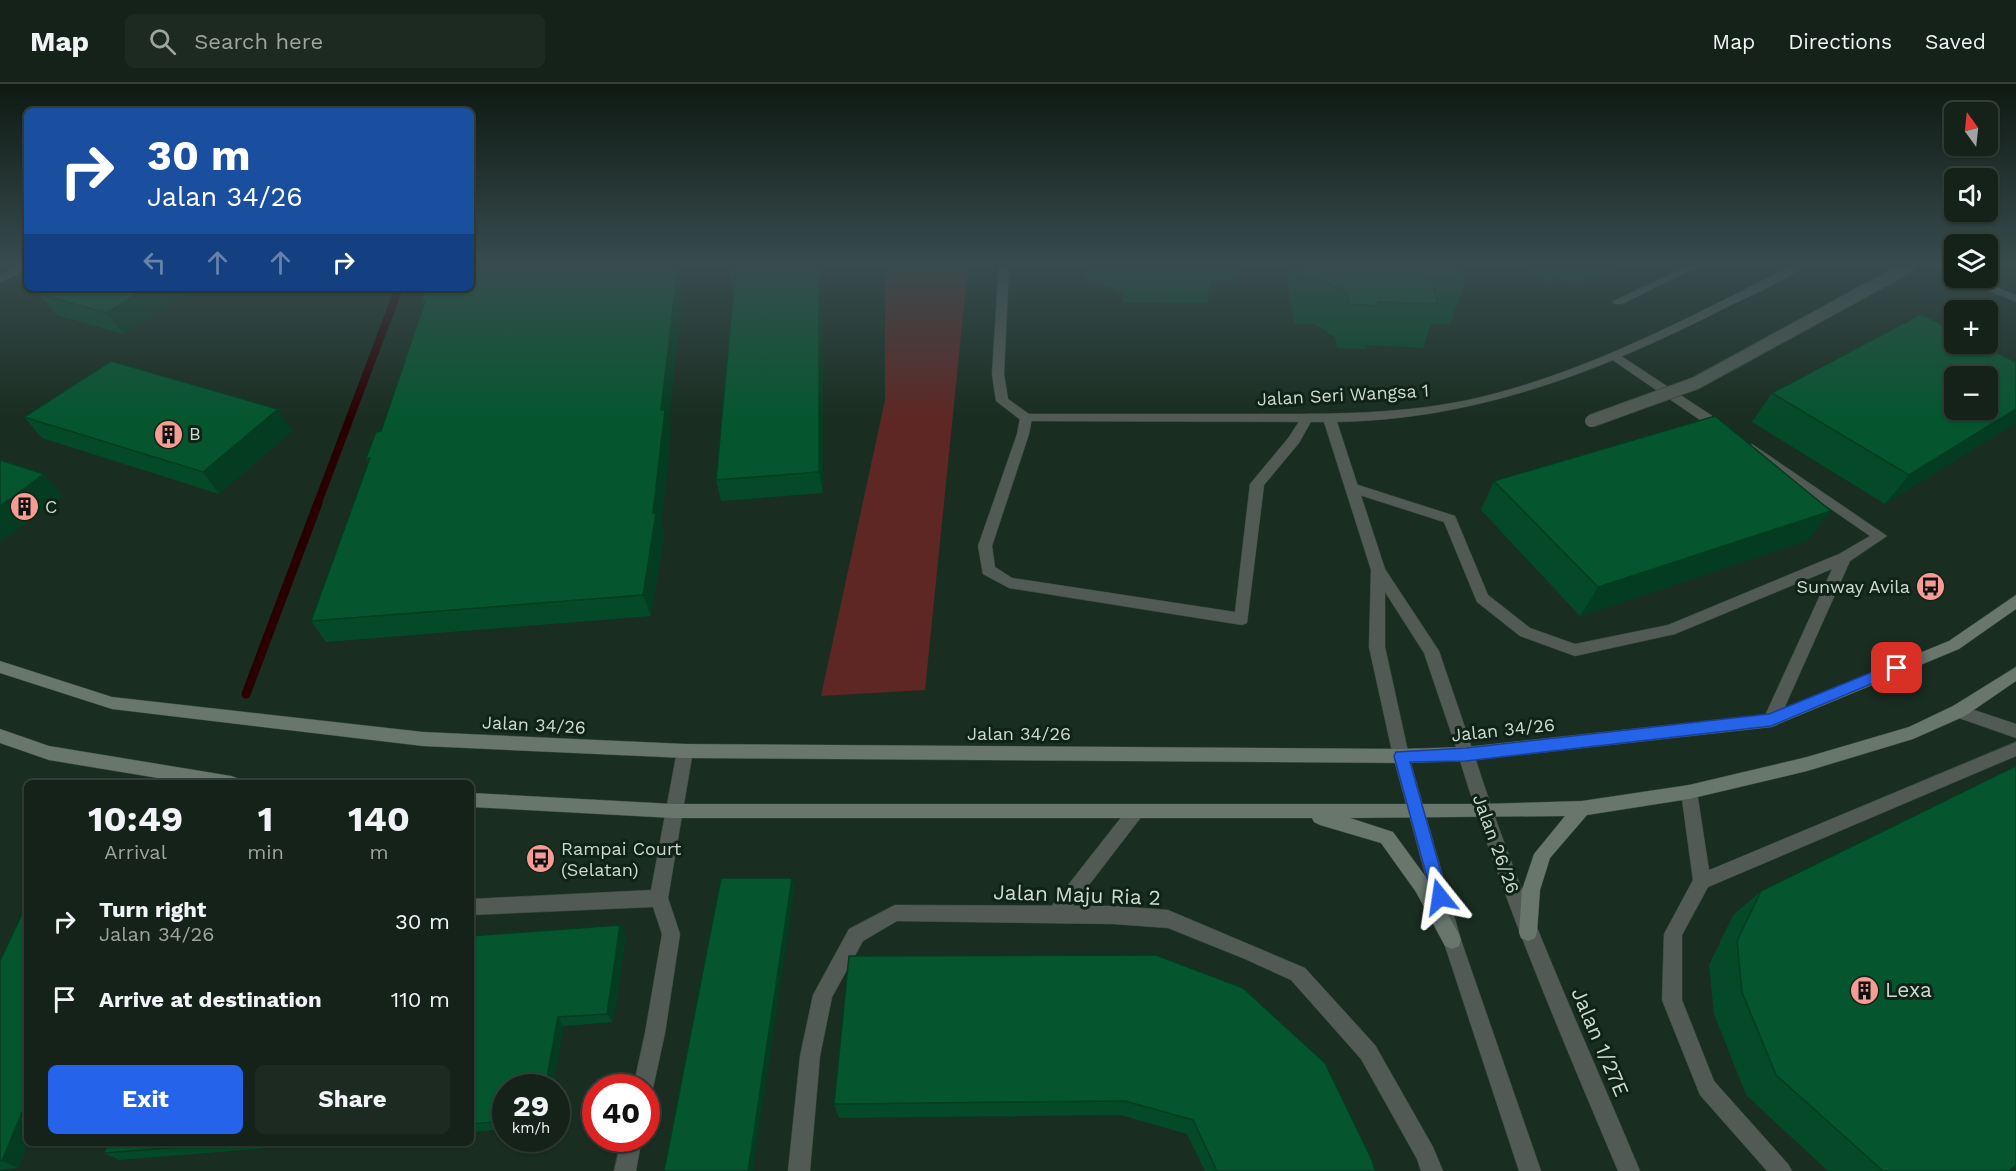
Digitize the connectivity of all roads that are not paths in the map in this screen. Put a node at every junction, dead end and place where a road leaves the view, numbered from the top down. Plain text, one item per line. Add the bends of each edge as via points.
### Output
1 (1001, 317) edge
2 (1698, 317) edge
3 (1817, 317) edge
4 (1615, 356) junction
5 (1026, 418) junction
6 (1307, 418) junction
7 (1329, 418) junction
8 (1591, 421) dead end
9 (1352, 489) junction
10 (1844, 558) junction
11 (1378, 570) junction
12 (2016, 601) edge
13 (0, 667) edge
14 (2014, 675) edge
15 (1959, 711) junction
16 (1771, 720) junction
17 (2016, 731) edge
18 (0, 736) edge
19 (2016, 749) edge
20 (685, 751) junction
21 (1466, 754) junction
22 (1401, 756) junction
23 (213, 780) edge
24 (1689, 792) junction
25 (474, 800) edge
26 (1582, 808) junction
27 (674, 811) junction
28 (1136, 811) junction
29 (1285, 811) junction
30 (1416, 811) junction
31 (1482, 811) junction
32 (1702, 881) junction
33 (659, 898) junction
34 (474, 907) edge
35 (1056, 914) junction
36 (1528, 932) junction
37 (1452, 940) junction
38 (646, 1074) edge
39 (629, 1152) edge
40 (625, 1171) edge
41 (799, 1171) edge
42 (1432, 1171) edge
43 (1530, 1171) edge
44 (1629, 1171) edge
45 (1781, 1171) edge

1 - 5 street via 998,375 1002,401
2 - 4 street, Jalan Seri Wangsa 1
3 - 8 street, bridge via 1696,383
4 - 7 street, Jalan Seri Wangsa 1 via 1506,393 1428,411
4 - 10 street via 1880,536
5 - 6 street, Jalan Seri Wangsa 1
5 - 6 street via 986,546 988,570 1009,583 1242,619 1257,484
6 - 7 street, Jalan Seri Wangsa 1
7 - 9 street
9 - 10 street via 1450,519 1482,598 1525,632 1575,650 1670,630
9 - 11 street
10 - 16 street
11 - 21 street, Jalan 26/26 via 1431,651
11 - 22 street via 1377,647
12 - 16 main road, Jalan 34/26 via 1954,645
13 - 20 main road, Jalan 34/26 via 112,703 423,739
14 - 15 main road
15 - 17 street
15 - 24 main road via 1913,732 1818,761
16 - 21 main road, Jalan 34/26
18 - 23 main road via 49,753
19 - 32 street
20 - 22 main road, Jalan 34/26
20 - 27 street
21 - 22 main road, Jalan 34/26
21 - 31 street, Jalan 26/26
22 - 30 street
24 - 26 main road
24 - 32 street
25 - 27 main road
26 - 31 main road
26 - 36 main road via 1543,854 1531,890
27 - 28 main road
27 - 33 street
28 - 29 main road
28 - 35 street
29 - 30 main road
29 - 37 main road via 1335,820 1387,837 1422,886
30 - 31 main road
30 - 37 street
31 - 36 street, Jalan 26/26
32 - 45 street via 1673,934 1672,1000 1707,1088
33 - 34 street
33 - 38 street via 671,934
35 - 41 street, Jalan Maju Ria 2 via 895,913 856,935 823,996 810,1056
35 - 42 street, Jalan Maju Ria 2 via 1168,919 1298,974 1368,1052
36 - 44 street, Jalan 1/27E
37 - 43 street
39 - 40 street

